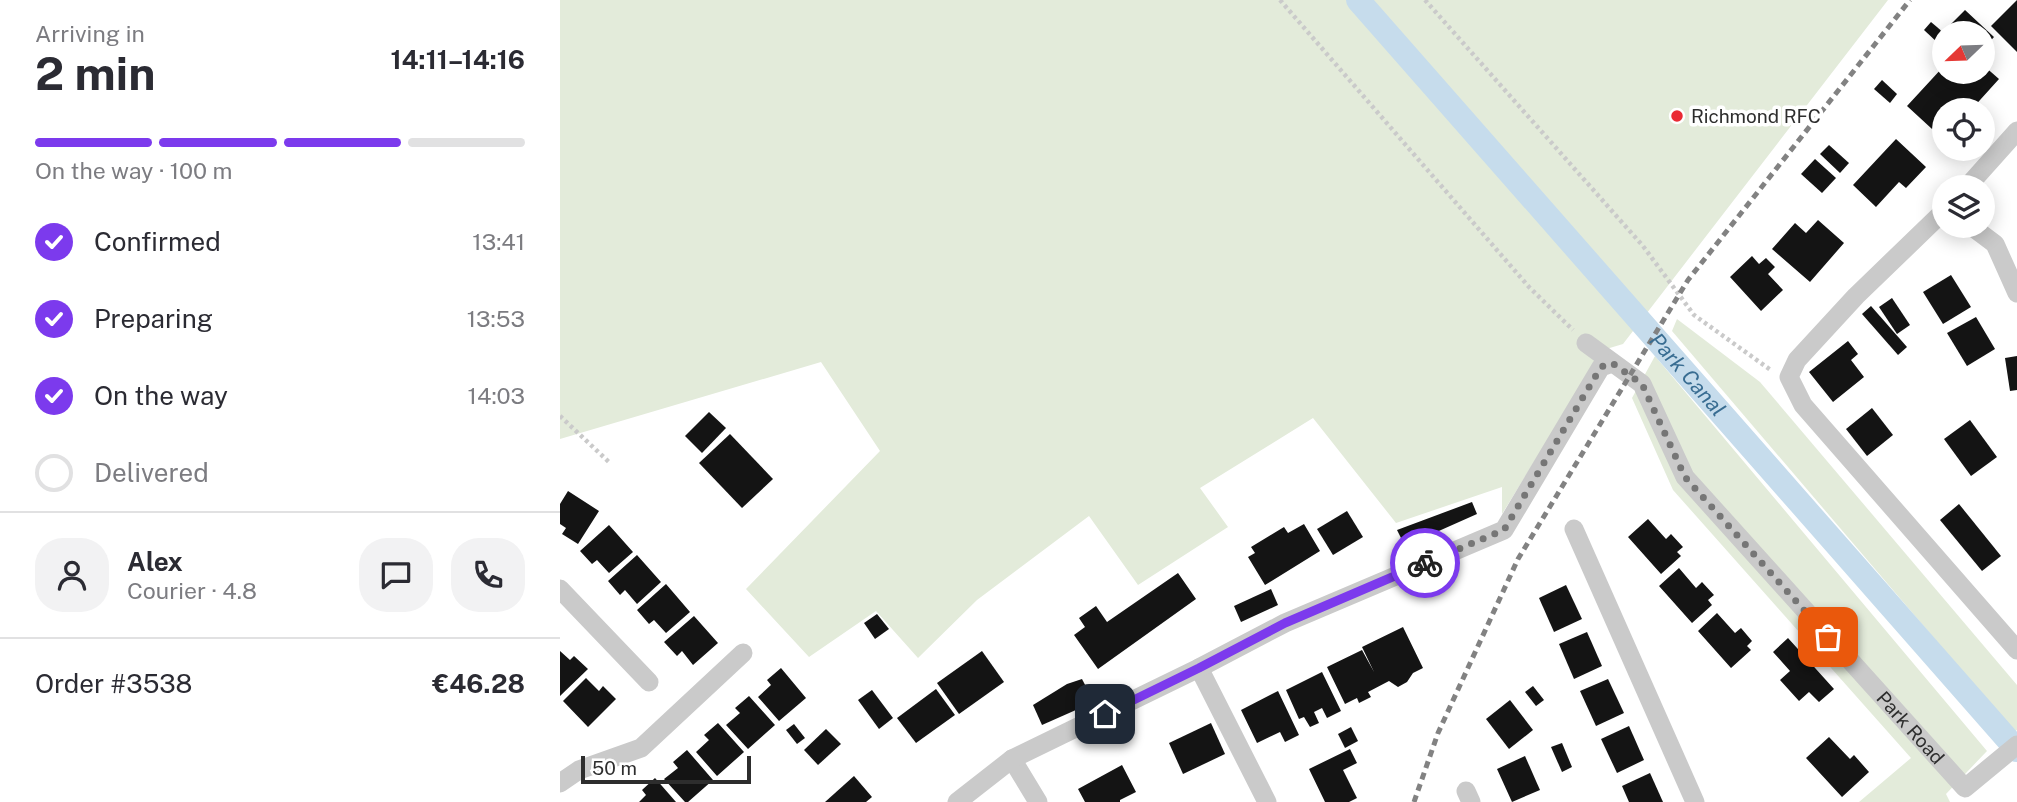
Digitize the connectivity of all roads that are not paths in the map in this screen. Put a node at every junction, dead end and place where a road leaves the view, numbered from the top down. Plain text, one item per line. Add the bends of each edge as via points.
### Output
1 (2017, 131) edge
2 (1977, 175) edge
3 (1932, 223) edge
4 (1987, 238) edge
5 (2017, 293) edge
6 (1586, 343) road end
7 (1612, 363) junction
8 (1574, 529) dead end
9 (560, 589) edge
10 (2017, 650) edge
11 (743, 653) dead end
12 (1199, 668) junction
13 (649, 682) dead end
14 (2017, 745) edge
15 (1012, 759) junction
16 (560, 783) edge
17 (957, 802) edge
18 (1038, 802) edge
19 (1268, 802) edge
20 (1695, 802) edge

1 - 2 street
3 - 10 street via 1856,296 1797,360 1789,377 1803,405
4 - 5 street via 1995,244
6 - 7 street
7 - 12 street via 1601,367 1504,530 1285,623
7 - 14 street, Park Road via 1642,384 1685,477 1965,788
8 - 20 street
9 - 13 street
11 - 16 street via 641,748 579,769
12 - 15 street
12 - 19 street
15 - 17 street
15 - 18 street

